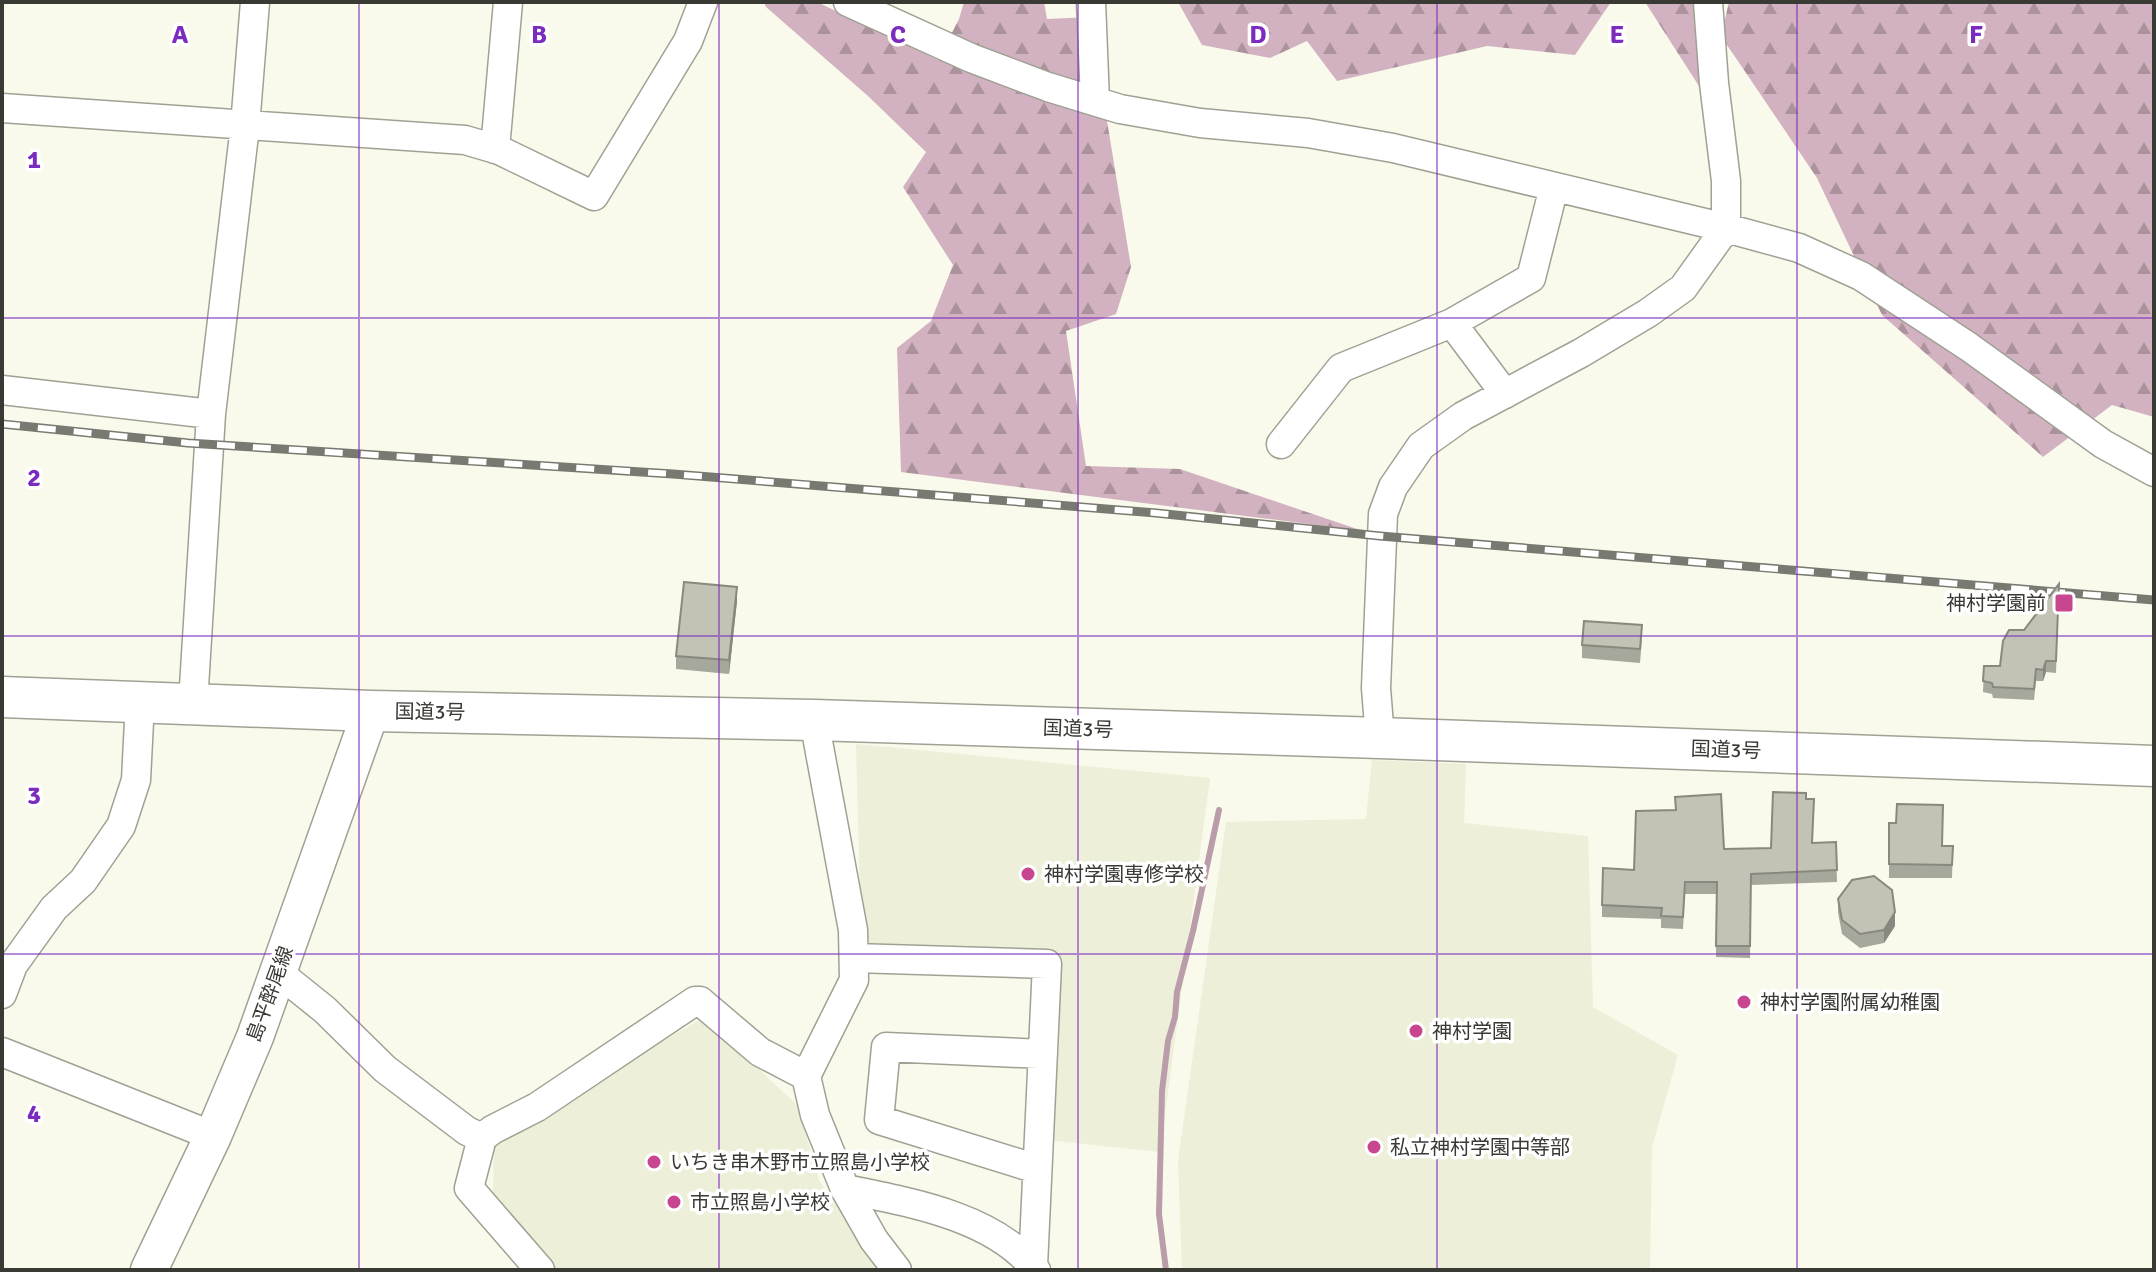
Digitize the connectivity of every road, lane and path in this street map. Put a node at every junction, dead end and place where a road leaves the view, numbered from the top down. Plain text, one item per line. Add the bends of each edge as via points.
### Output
1 (255, 2) edge
2 (508, 2) edge
3 (703, 2) edge
4 (848, 2) edge
5 (1091, 2) edge
6 (1708, 2) edge
7 (1095, 101) junction
8 (2, 108) edge
9 (245, 126) junction
10 (495, 149) junction
11 (1554, 187) junction
12 (1726, 228) junction
13 (1452, 323) junction
14 (2, 390) edge
15 (1505, 394) junction
16 (211, 414) junction
17 (1281, 444) dead end
18 (2154, 472) edge
19 (2, 697) edge
20 (140, 702) junction
21 (193, 703) junction
22 (371, 711) junction
23 (814, 720) junction
24 (1380, 738) junction
25 (2154, 766) edge
26 (854, 958) junction
27 (279, 973) junction
28 (2, 994) edge
29 (2, 1052) edge
30 (1043, 1054) junction
31 (806, 1076) junction
32 (213, 1136) junction
33 (482, 1138) junction
34 (1037, 1169) junction
35 (845, 1189) junction
36 (1035, 1268) edge
37 (149, 1270) edge
38 (540, 1270) edge
39 (897, 1270) edge

1 - 9 street
2 - 10 street
3 - 10 street via 688,41 594,196
4 - 7 street via 971,58
5 - 7 street
6 - 12 street
7 - 11 street via 1200,123 1393,148
8 - 9 street
9 - 10 street via 465,140
9 - 16 street
11 - 12 street
11 - 13 street via 1531,278
12 - 15 street via 1683,288
12 - 18 street via 1799,248 1861,276 2103,444
13 - 15 street
13 - 17 street via 1341,368
14 - 16 street
15 - 24 street via 1421,446 1393,487 1383,514 1376,688
16 - 21 street
19 - 20 highway, 国道3号
20 - 21 highway, 国道3号
20 - 28 street via 136,780 121,826 13,965
21 - 22 highway, 国道3号
22 - 23 highway, 国道3号
22 - 27 main road, 島平酔尾線
23 - 24 highway, 国道3号
23 - 26 street
24 - 25 highway, 国道3号
26 - 30 street via 1047,964
26 - 31 street via 854,980
27 - 32 main road, 島平酔尾線
27 - 33 street via 385,1069
29 - 32 street
30 - 34 street
30 - 34 street via 886,1047 879,1120
31 - 33 street via 760,1052 695,1001
31 - 35 street via 815,1115
32 - 37 main road, 島平酔尾線
33 - 38 street via 469,1188
34 - 36 street
35 - 36 street via 934,1208 1005,1242
35 - 39 street

